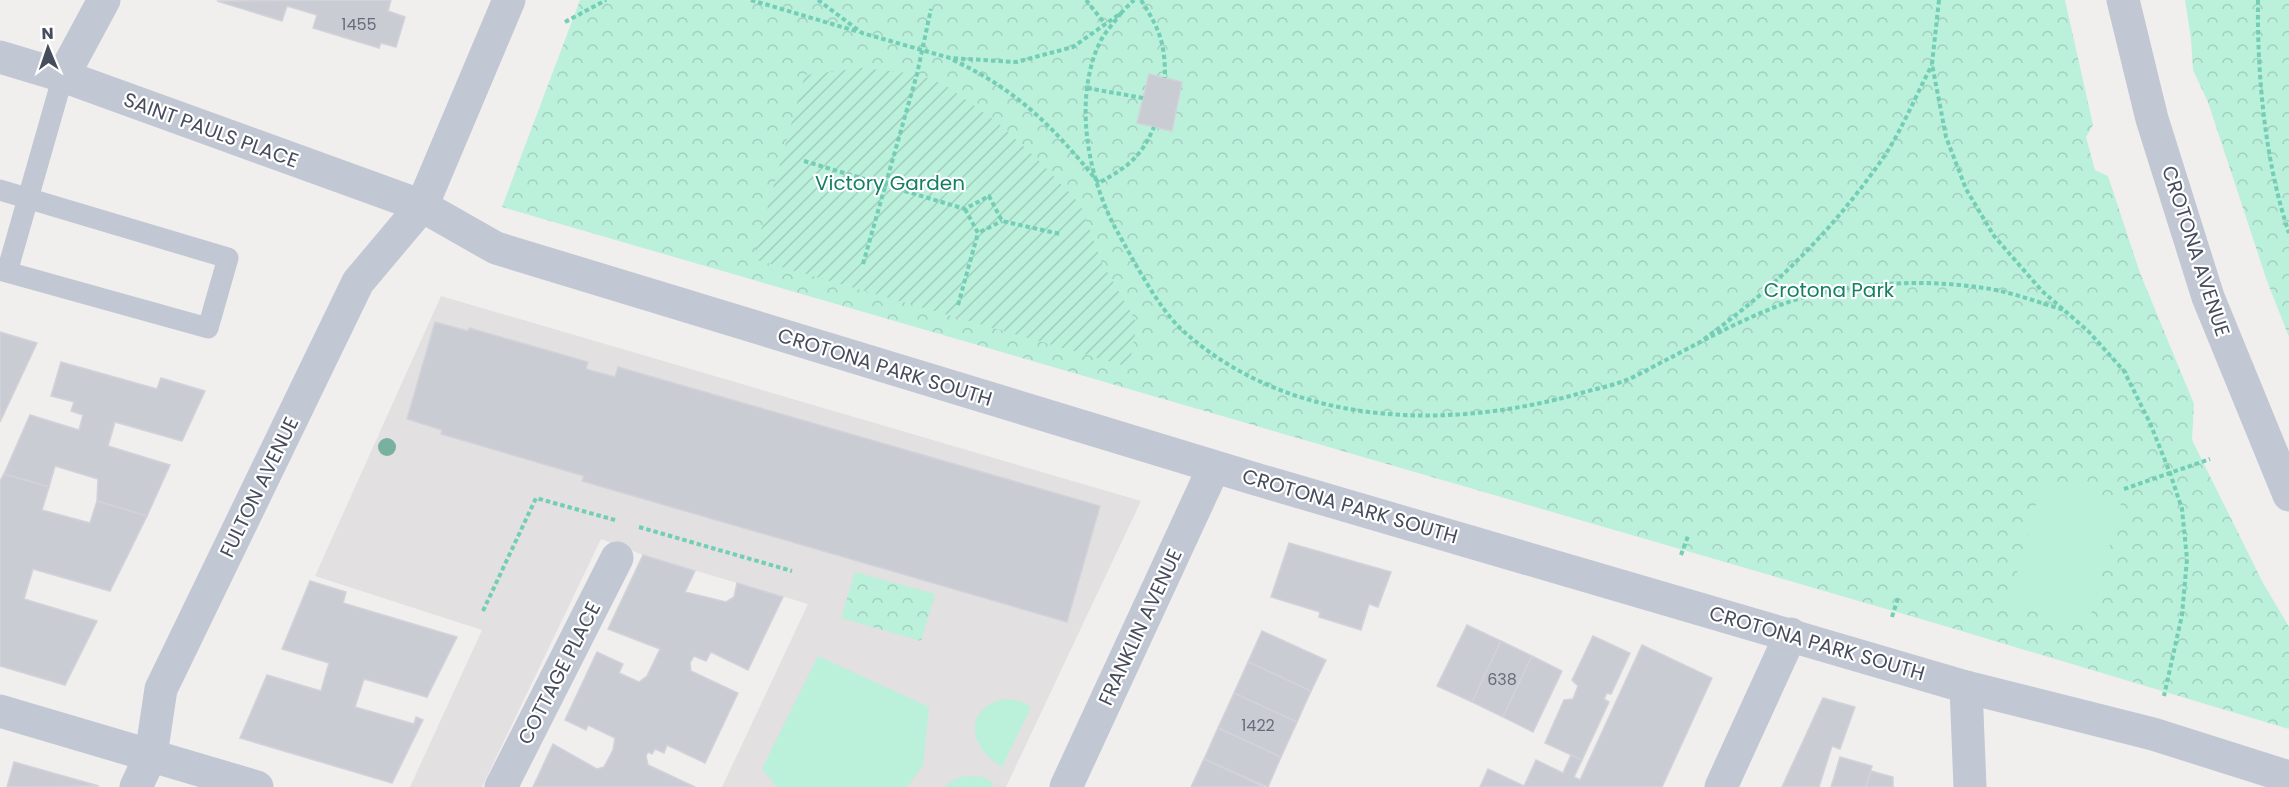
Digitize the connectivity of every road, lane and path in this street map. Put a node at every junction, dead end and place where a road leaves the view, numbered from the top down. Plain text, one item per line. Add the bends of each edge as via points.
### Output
1 (104, 0) edge
2 (509, 0) edge
3 (606, 0) edge
4 (751, 0) edge
5 (818, 0) edge
6 (1086, 0) edge
7 (1134, 0) edge
8 (1142, 0) edge
9 (1939, 0) edge
10 (2123, 0) edge
11 (2258, 0) edge
12 (931, 9) dead end
13 (1121, 13) junction
14 (565, 22) dead end
15 (1105, 24) junction
16 (862, 33) junction
17 (922, 50) junction
18 (0, 57) edge
19 (950, 58) junction
20 (1932, 64) junction
21 (63, 76) junction
22 (1165, 78) dead end
23 (1088, 88) junction
24 (1143, 98) dead end
25 (1154, 127) dead end
26 (804, 161) dead end
27 (1098, 183) junction
28 (886, 184) junction
29 (0, 190) edge
30 (28, 197) junction
31 (422, 207) junction
32 (965, 208) junction
33 (1002, 220) junction
34 (2289, 233) edge
35 (978, 234) junction
36 (1060, 234) dead end
37 (863, 264) dead end
38 (4, 271) edge
39 (958, 305) dead end
40 (2064, 310) junction
41 (1695, 345) junction
42 (2210, 459) dead end
43 (1214, 467) junction
44 (2170, 473) junction
45 (2124, 489) dead end
46 (2289, 495) edge
47 (1688, 536) dead end
48 (1681, 555) dead end
49 (617, 558) dead end
50 (772, 564) dead end
51 (792, 571) dead end
52 (1898, 598) dead end
53 (1892, 617) dead end
54 (1791, 634) junction
55 (1966, 687) junction
56 (2164, 696) dead end
57 (0, 711) edge
58 (151, 755) junction
59 (2289, 777) edge
60 (136, 787) edge
61 (258, 787) edge
62 (501, 787) edge
63 (1066, 787) edge
64 (1721, 787) edge
65 (1970, 787) edge

1 - 21 street
2 - 31 street, FULTON AVENUE
3 - 14 path
4 - 16 path
5 - 16 path
6 - 15 path
7 - 13 path
8 - 22 path via 1165,49
9 - 20 path
10 - 46 street, CROTONA AVENUE via 2152,119 2208,297
11 - 34 path via 2265,120
12 - 17 path
13 - 15 path
13 - 23 path via 1099,44
15 - 19 path via 1072,47 1016,62
16 - 17 path
17 - 19 path
17 - 28 path
18 - 21 street, SAINT PAULS PLACE
19 - 27 path via 987,76 1029,106
20 - 40 path via 1946,137 1966,189 1994,236
20 - 41 path via 1884,156 1822,234 1786,274
21 - 30 lane
21 - 31 street, SAINT PAULS PLACE
23 - 24 path
23 - 27 path via 1087,141
25 - 27 path via 1144,150 1125,168
26 - 28 path
27 - 41 path via 1111,220 1178,326 1245,375 1313,401 1386,416 1458,416 1537,405 1625,381
28 - 32 path
28 - 37 path
29 - 30 lane
30 - 38 lane
30 - 38 lane via 228,258 208,328
31 - 43 street, CROTONA PARK SOUTH via 495,248
31 - 58 street, FULTON AVENUE via 358,282 161,689
32 - 33 path via 989,196
32 - 35 path
33 - 35 path
33 - 36 path
35 - 39 path
40 - 41 path via 1998,291 1946,284 1891,283 1826,291 1778,307
40 - 44 path via 2124,371
42 - 44 path
43 - 54 street, CROTONA PARK SOUTH
43 - 63 street, FRANKLIN AVENUE
44 - 45 path
44 - 56 path via 2182,509 2187,559 2182,615
47 - 48 path
49 - 62 street, COTTAGE PLACE
50 - 51 path
52 - 53 path
54 - 55 street, CROTONA PARK SOUTH
54 - 64 street
55 - 59 street, CROTONA PARK SOUTH via 2153,734
55 - 65 street
57 - 58 street
58 - 60 street, FULTON AVENUE
58 - 61 street

